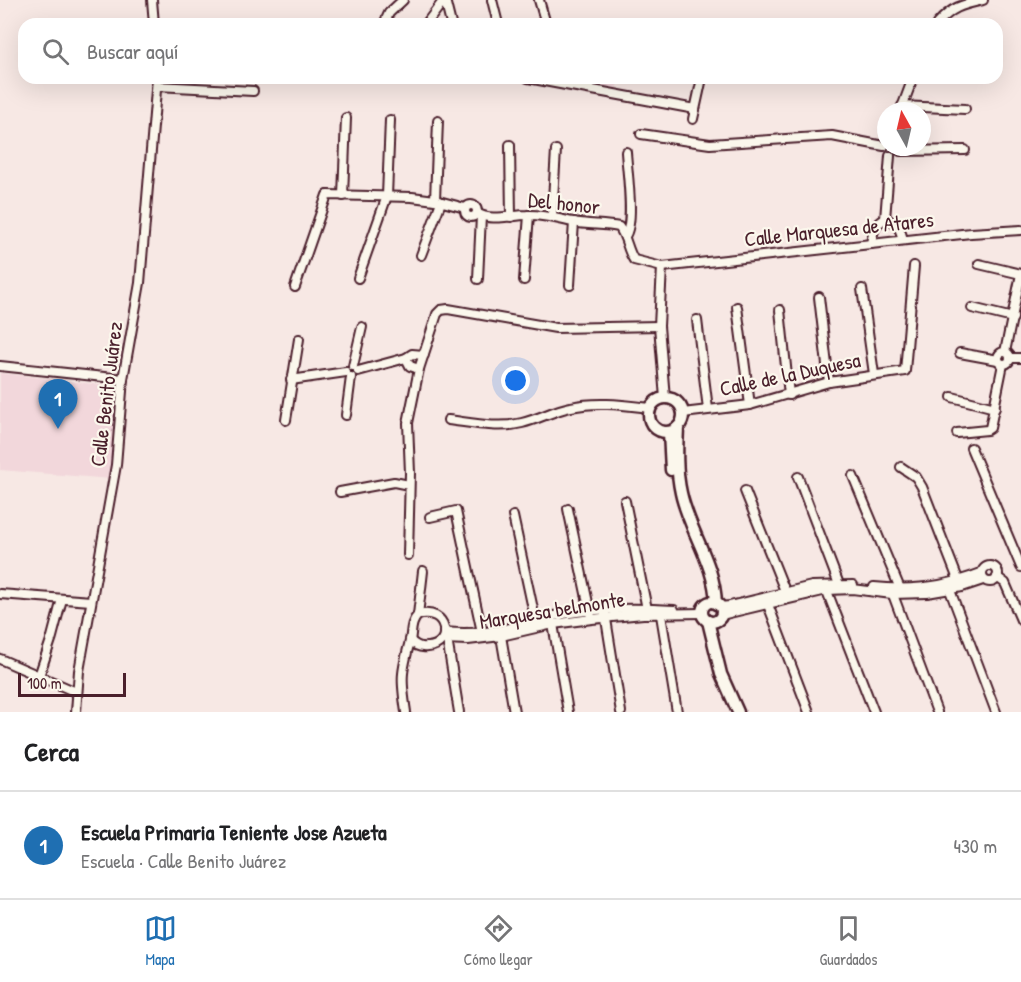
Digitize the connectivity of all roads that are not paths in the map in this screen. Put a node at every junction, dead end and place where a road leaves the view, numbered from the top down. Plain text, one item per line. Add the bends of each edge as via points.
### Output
1 (152, 0) edge
2 (403, 0) edge
3 (445, 0) edge
4 (492, 0) edge
5 (539, 0) edge
6 (983, 0) edge
7 (154, 18) edge
8 (387, 18) edge
9 (431, 18) edge
10 (450, 18) edge
11 (496, 18) edge
12 (544, 18) edge
13 (942, 18) edge
14 (157, 84) edge
15 (178, 84) edge
16 (572, 84) edge
17 (701, 84) edge
18 (911, 84) edge
19 (253, 91) dead end
20 (904, 102) edge
21 (695, 109) junction
22 (931, 109) edge
23 (965, 109) dead end
24 (346, 118) dead end
25 (693, 118) dead end
26 (390, 120) dead end
27 (438, 121) dead end
28 (641, 134) dead end
29 (877, 143) edge
30 (510, 145) dead end
31 (931, 149) edge
32 (556, 150) dead end
33 (964, 150) dead end
34 (626, 152) dead end
35 (890, 156) edge
36 (343, 196) junction
37 (387, 196) junction
38 (438, 201) junction
39 (479, 214) junction
40 (529, 214) junction
41 (552, 216) junction
42 (511, 217) junction
43 (885, 219) junction
44 (574, 222) junction
45 (1021, 230) edge
46 (625, 236) junction
47 (903, 240) junction
48 (871, 244) junction
49 (421, 255) dead end
50 (979, 264) dead end
51 (914, 266) dead end
52 (662, 267) junction
53 (1021, 274) edge
54 (358, 278) dead end
55 (478, 279) dead end
56 (524, 280) dead end
57 (570, 285) dead end
58 (295, 286) dead end
59 (862, 289) dead end
60 (819, 297) dead end
61 (737, 308) dead end
62 (972, 308) dead end
63 (780, 310) dead end
64 (1013, 318) junction
65 (698, 320) dead end
66 (362, 327) dead end
67 (659, 327) junction
68 (299, 339) dead end
69 (960, 353) dead end
70 (424, 355) junction
71 (406, 358) junction
72 (1004, 358) junction
73 (1021, 358) edge
74 (0, 366) edge
75 (419, 369) junction
76 (352, 371) junction
77 (874, 374) junction
78 (123, 379) junction
79 (291, 380) junction
80 (829, 382) junction
81 (789, 395) junction
82 (952, 397) dead end
83 (665, 398) junction
84 (750, 405) junction
85 (650, 408) junction
86 (995, 408) junction
87 (708, 409) junction
88 (683, 413) junction
89 (346, 415) dead end
90 (285, 420) dead end
91 (448, 420) dead end
92 (673, 430) junction
93 (957, 433) dead end
94 (971, 448) dead end
95 (901, 467) dead end
96 (410, 473) junction
97 (853, 476) dead end
98 (798, 477) dead end
99 (394, 482) junction
100 (410, 484) junction
101 (745, 491) dead end
102 (340, 492) dead end
103 (625, 501) dead end
104 (568, 508) dead end
105 (513, 516) dead end
106 (430, 517) dead end
107 (408, 555) dead end
108 (1021, 567) edge
109 (423, 571) dead end
110 (982, 576) junction
111 (998, 577) junction
112 (961, 585) junction
113 (948, 586) junction
114 (840, 587) junction
115 (826, 588) junction
116 (892, 591) junction
117 (901, 591) junction
118 (0, 594) edge
119 (786, 595) junction
120 (62, 599) junction
121 (91, 601) junction
122 (767, 601) junction
123 (647, 612) junction
124 (712, 612) junction
125 (605, 614) junction
126 (418, 615) junction
127 (661, 615) junction
128 (591, 616) junction
129 (1021, 620) edge
130 (537, 624) junction
131 (553, 624) junction
132 (482, 635) junction
133 (445, 636) junction
134 (501, 636) junction
135 (410, 640) junction
136 (0, 659) edge
137 (39, 676) junction
138 (76, 692) junction
139 (76, 712) edge
140 (406, 712) edge
141 (459, 712) edge
142 (514, 712) edge
143 (568, 712) edge
144 (621, 712) edge
145 (677, 712) edge
146 (738, 712) edge
147 (745, 712) edge
148 (809, 712) edge
149 (874, 712) edge
150 (937, 712) edge
151 (996, 712) edge

1 - 7 street
2 - 8 street
3 - 9 street
3 - 10 street
4 - 11 street
5 - 12 street
6 - 13 street via 962,5
14 - 78 street, Calle Benito Juárez via 140,283
15 - 19 street
16 - 21 street
17 - 21 street
18 - 20 street
21 - 25 street
22 - 23 street
24 - 36 street
26 - 37 street
27 - 38 street
28 - 29 street via 710,144 832,136
30 - 42 street
31 - 33 street
32 - 41 street
34 - 46 street via 630,219
35 - 43 street
36 - 37 street
36 - 58 street via 327,195
37 - 38 street
37 - 54 street
38 - 39 street via 465,208 472,204
38 - 49 street
39 - 42 street, Del honor
39 - 55 street
40 - 41 street, Del honor
40 - 42 street, Del honor
40 - 56 street
41 - 44 street, Del honor
43 - 47 street via 900,227
43 - 48 street via 877,223
44 - 46 street, Del honor via 619,227
44 - 57 street
45 - 47 street, Calle Marquesa de Atares
46 - 52 street, Del honor via 634,260
47 - 48 street, Calle Marquesa de Atares
48 - 52 street, Calle Marquesa de Atares
50 - 53 street
51 - 77 street, Calle de la Duquesa via 904,371
52 - 67 street
53 - 64 street
59 - 77 street
60 - 80 street
61 - 84 street
62 - 64 street
63 - 81 street
64 - 72 street
65 - 87 street
66 - 76 street
67 - 70 street via 556,328 448,309 437,314
67 - 83 street
68 - 79 street
69 - 72 street
70 - 71 street
70 - 75 street
71 - 75 street via 410,366
71 - 76 street
72 - 73 street
72 - 86 street
74 - 78 street
75 - 96 street via 408,423
76 - 79 street
76 - 89 street
77 - 80 street, Calle de la Duquesa
78 - 121 street, Calle Benito Juárez via 116,465
79 - 90 street
80 - 81 street, Calle de la Duquesa
81 - 84 street, Calle de la Duquesa
82 - 86 street
83 - 85 street
83 - 88 street via 677,402
84 - 87 street, Calle de la Duquesa
85 - 91 street via 613,404 572,406 505,425
85 - 92 street via 652,425 659,430
86 - 93 street via 989,429
87 - 88 street, Calle de la Duquesa
88 - 92 street via 681,423
92 - 124 street via 681,494 711,573
94 - 108 street
95 - 112 street via 911,472 922,487
96 - 99 street
96 - 100 street
97 - 117 street
98 - 114 street
99 - 100 street
99 - 102 street
100 - 107 street
101 - 119 street
103 - 123 street
104 - 128 street
105 - 130 street
106 - 132 street via 456,511
109 - 126 street
110 - 111 street via 991,583
110 - 111 street via 990,566 996,569
110 - 112 street, Marquesa belmonte
111 - 129 street via 1005,583
112 - 113 street, Marquesa belmonte
113 - 117 street, Marquesa belmonte
113 - 151 street
114 - 115 street, Marquesa belmonte
114 - 116 street, Marquesa belmonte
115 - 119 street, Marquesa belmonte
115 - 149 street
116 - 117 street, Marquesa belmonte
116 - 150 street
118 - 120 street
119 - 122 street, Marquesa belmonte
120 - 121 street
120 - 137 street
121 - 138 street, Calle Benito Juárez
122 - 124 street, Marquesa belmonte
122 - 148 street
123 - 124 street, Marquesa belmonte
123 - 125 street, Marquesa belmonte
123 - 127 street, Marquesa belmonte
124 - 127 street, Marquesa belmonte
124 - 146 street via 722,674
124 - 147 street via 719,647
125 - 128 street, Marquesa belmonte
125 - 144 street
126 - 133 street via 437,616 444,625
126 - 135 street
127 - 145 street
128 - 130 street, Marquesa belmonte via 563,614
128 - 131 street, Marquesa belmonte
130 - 131 street, Marquesa belmonte
130 - 132 street, Marquesa belmonte
130 - 134 street, Marquesa belmonte
131 - 143 street
132 - 133 street, Marquesa belmonte
132 - 134 street, Marquesa belmonte
133 - 135 street via 437,645 428,647 419,647
133 - 141 street
134 - 142 street
135 - 140 street via 401,671
136 - 137 street
137 - 138 street
138 - 139 street, Calle Benito Juárez

